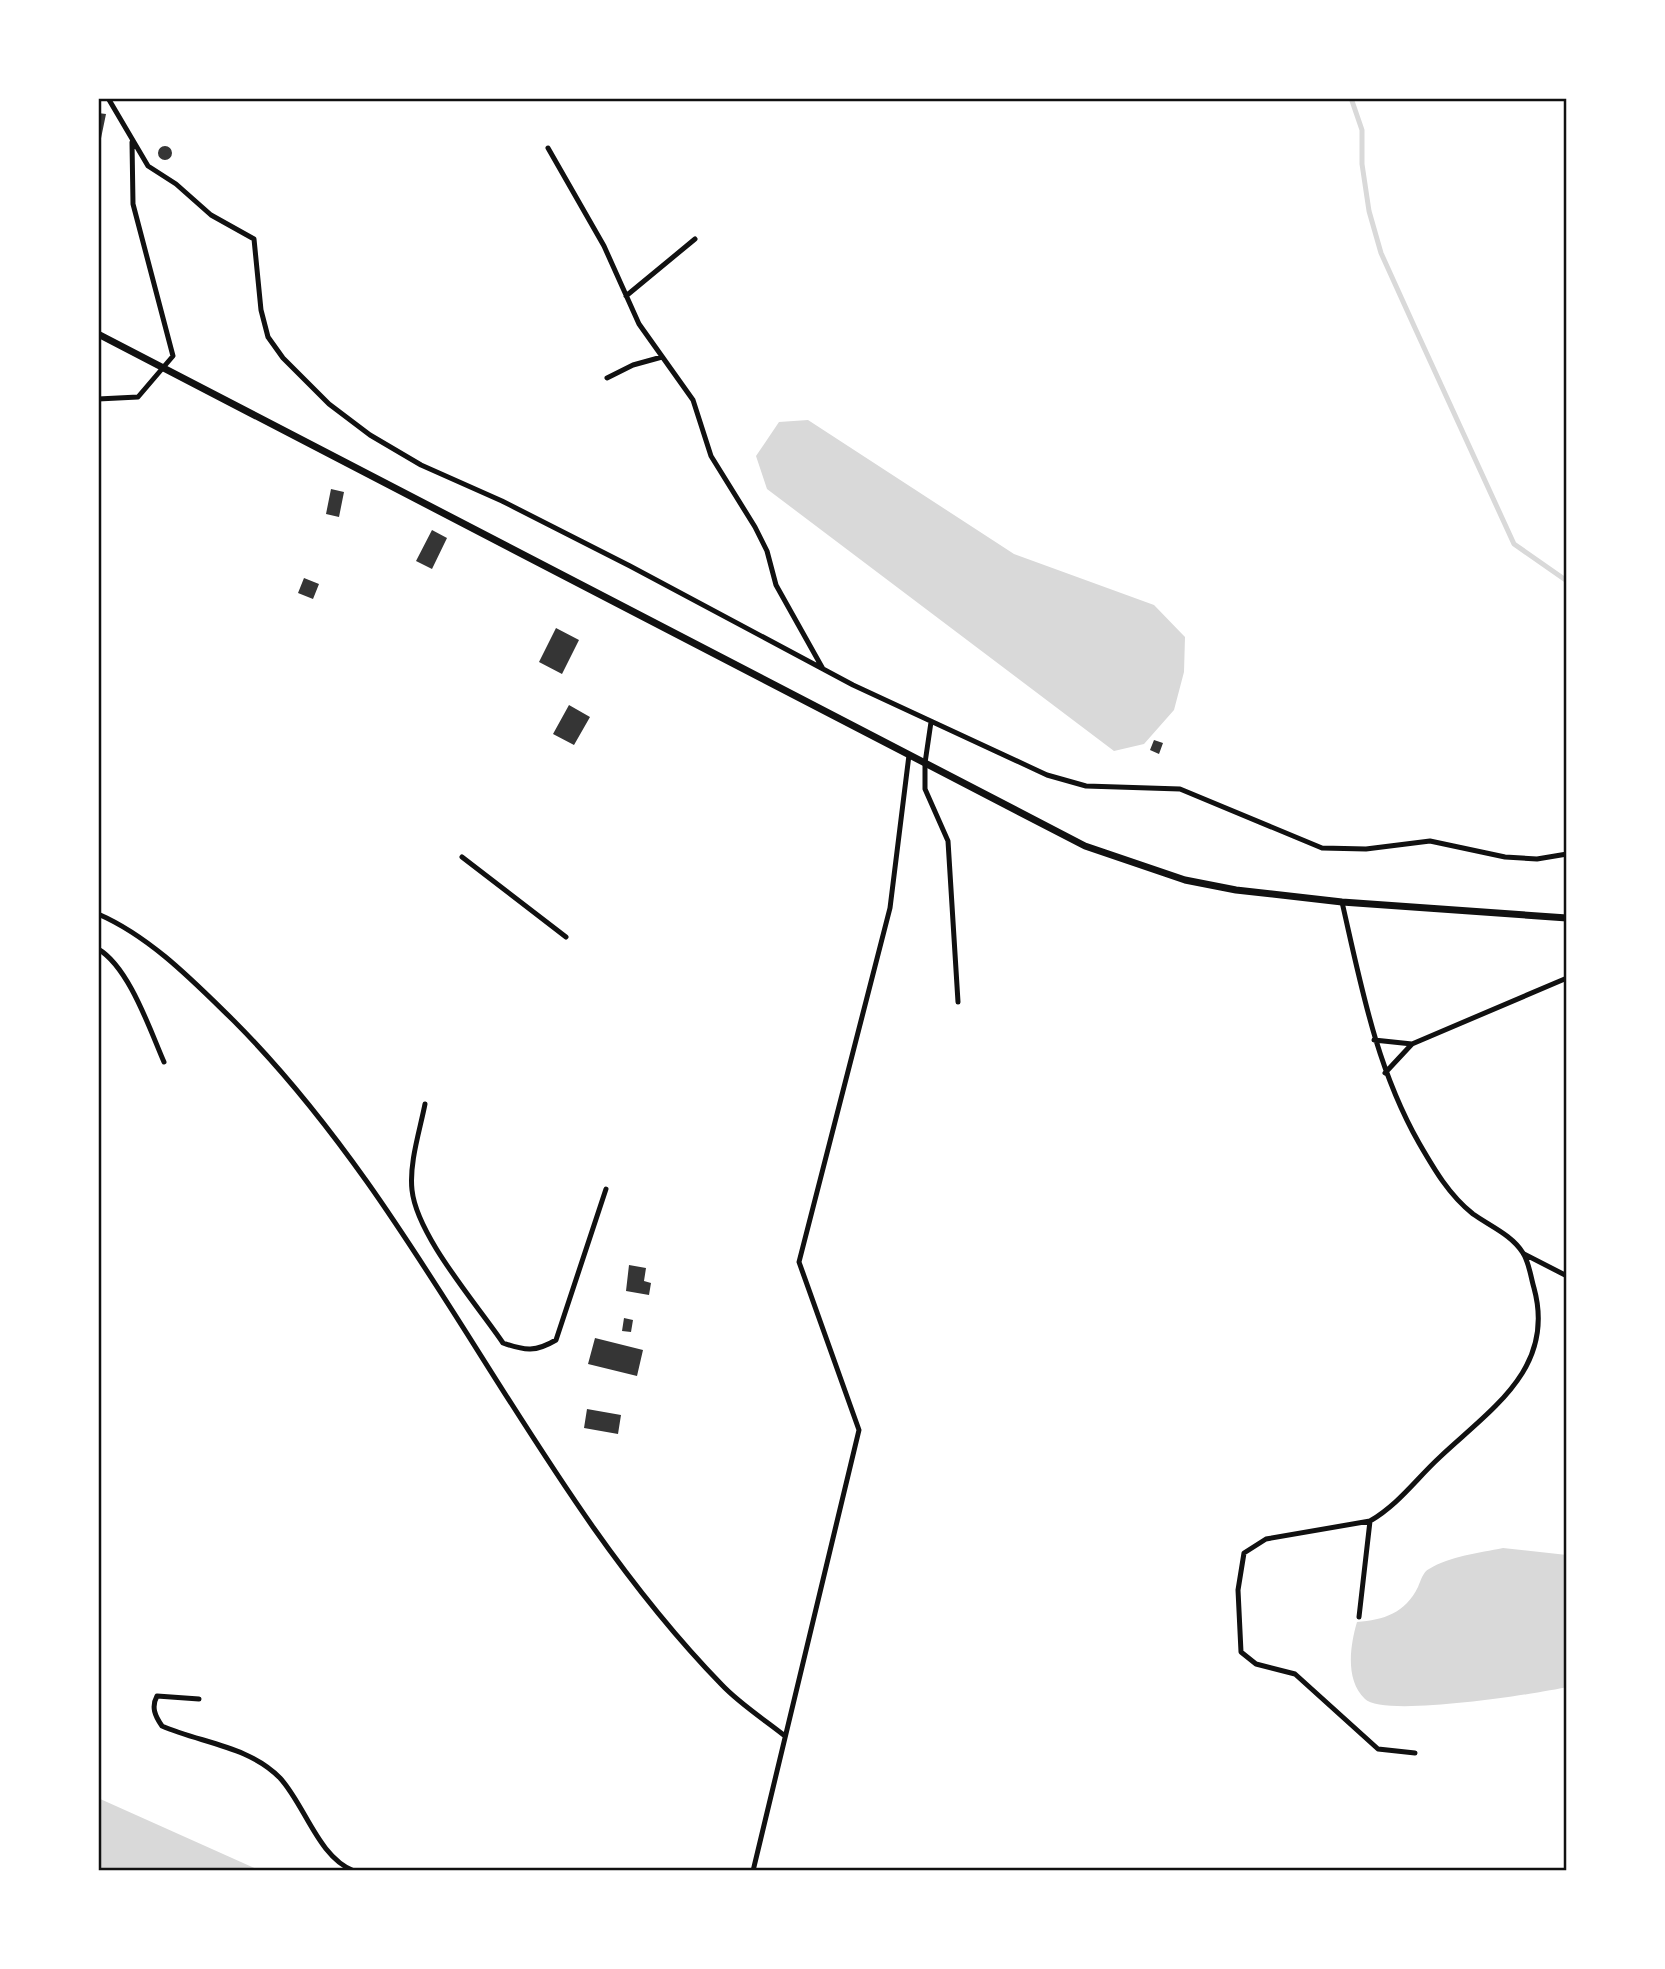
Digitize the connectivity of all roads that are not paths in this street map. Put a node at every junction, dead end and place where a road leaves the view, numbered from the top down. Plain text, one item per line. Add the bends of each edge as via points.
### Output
1 (108, 98) edge
2 (132, 139) junction
3 (548, 148) dead end
4 (695, 239) dead end
5 (626, 296) junction
6 (98, 334) edge
7 (662, 357) junction
8 (162, 368) junction
9 (607, 378) dead end
10 (98, 398) edge
11 (823, 669) junction
12 (931, 722) junction
13 (909, 755) junction
14 (925, 763) junction
15 (1567, 854) edge
16 (462, 857) dead end
17 (1342, 902) junction
18 (98, 914) edge
19 (1567, 918) edge
20 (566, 937) dead end
21 (98, 949) edge
22 (1567, 978) edge
23 (958, 1002) dead end
24 (1374, 1040) junction
25 (1412, 1044) junction
26 (164, 1062) dead end
27 (1385, 1073) junction
28 (425, 1104) dead end
29 (607, 1189) dead end
30 (1524, 1254) junction
31 (1567, 1276) edge
32 (1370, 1521) junction
33 (1359, 1617) dead end
34 (199, 1699) dead end
35 (785, 1736) junction
36 (1415, 1753) dead end
37 (354, 1871) edge
38 (753, 1871) edge

1 - 2 lane
2 - 8 lane via 133,204 173,356
2 - 11 lane via 148,166 211,215 254,239 268,337 329,404 421,465 502,501
3 - 5 lane via 604,246
4 - 5 lane
5 - 7 lane
6 - 8 street
7 - 9 lane
7 - 11 lane via 693,400 711,456 755,527 776,585
8 - 10 lane via 138,397
8 - 13 street
11 - 12 lane
12 - 14 lane
12 - 15 lane via 1047,775 1086,786 1180,789 1322,848 1366,849 1430,841 1506,857 1537,859
13 - 14 street
13 - 35 lane via 890,908 799,1262 859,1430
14 - 17 street via 1085,846 1128,863 1211,885
14 - 23 lane via 925,789 948,841
16 - 20 lane
17 - 19 street
17 - 24 lane
18 - 35 lane via 140,938 195,982 270,1058 399,1225 472,1345 619,1566 723,1687
21 - 26 lane via 120,972
22 - 25 lane
24 - 25 lane
24 - 27 lane
25 - 27 lane
27 - 30 lane via 1437,1175 1472,1213 1507,1236
28 - 29 lane via 412,1187 416,1209 429,1236 503,1343 540,1350 556,1340
30 - 31 lane
30 - 32 lane via 1537,1299 1539,1336 1527,1365 1512,1388 1392,1508
32 - 33 lane
32 - 36 lane via 1266,1539 1244,1553 1238,1590 1241,1652 1256,1664 1295,1674 1378,1749
34 - 37 lane via 157,1696 155,1716 162,1726 264,1765 286,1786 337,1861
35 - 38 lane

